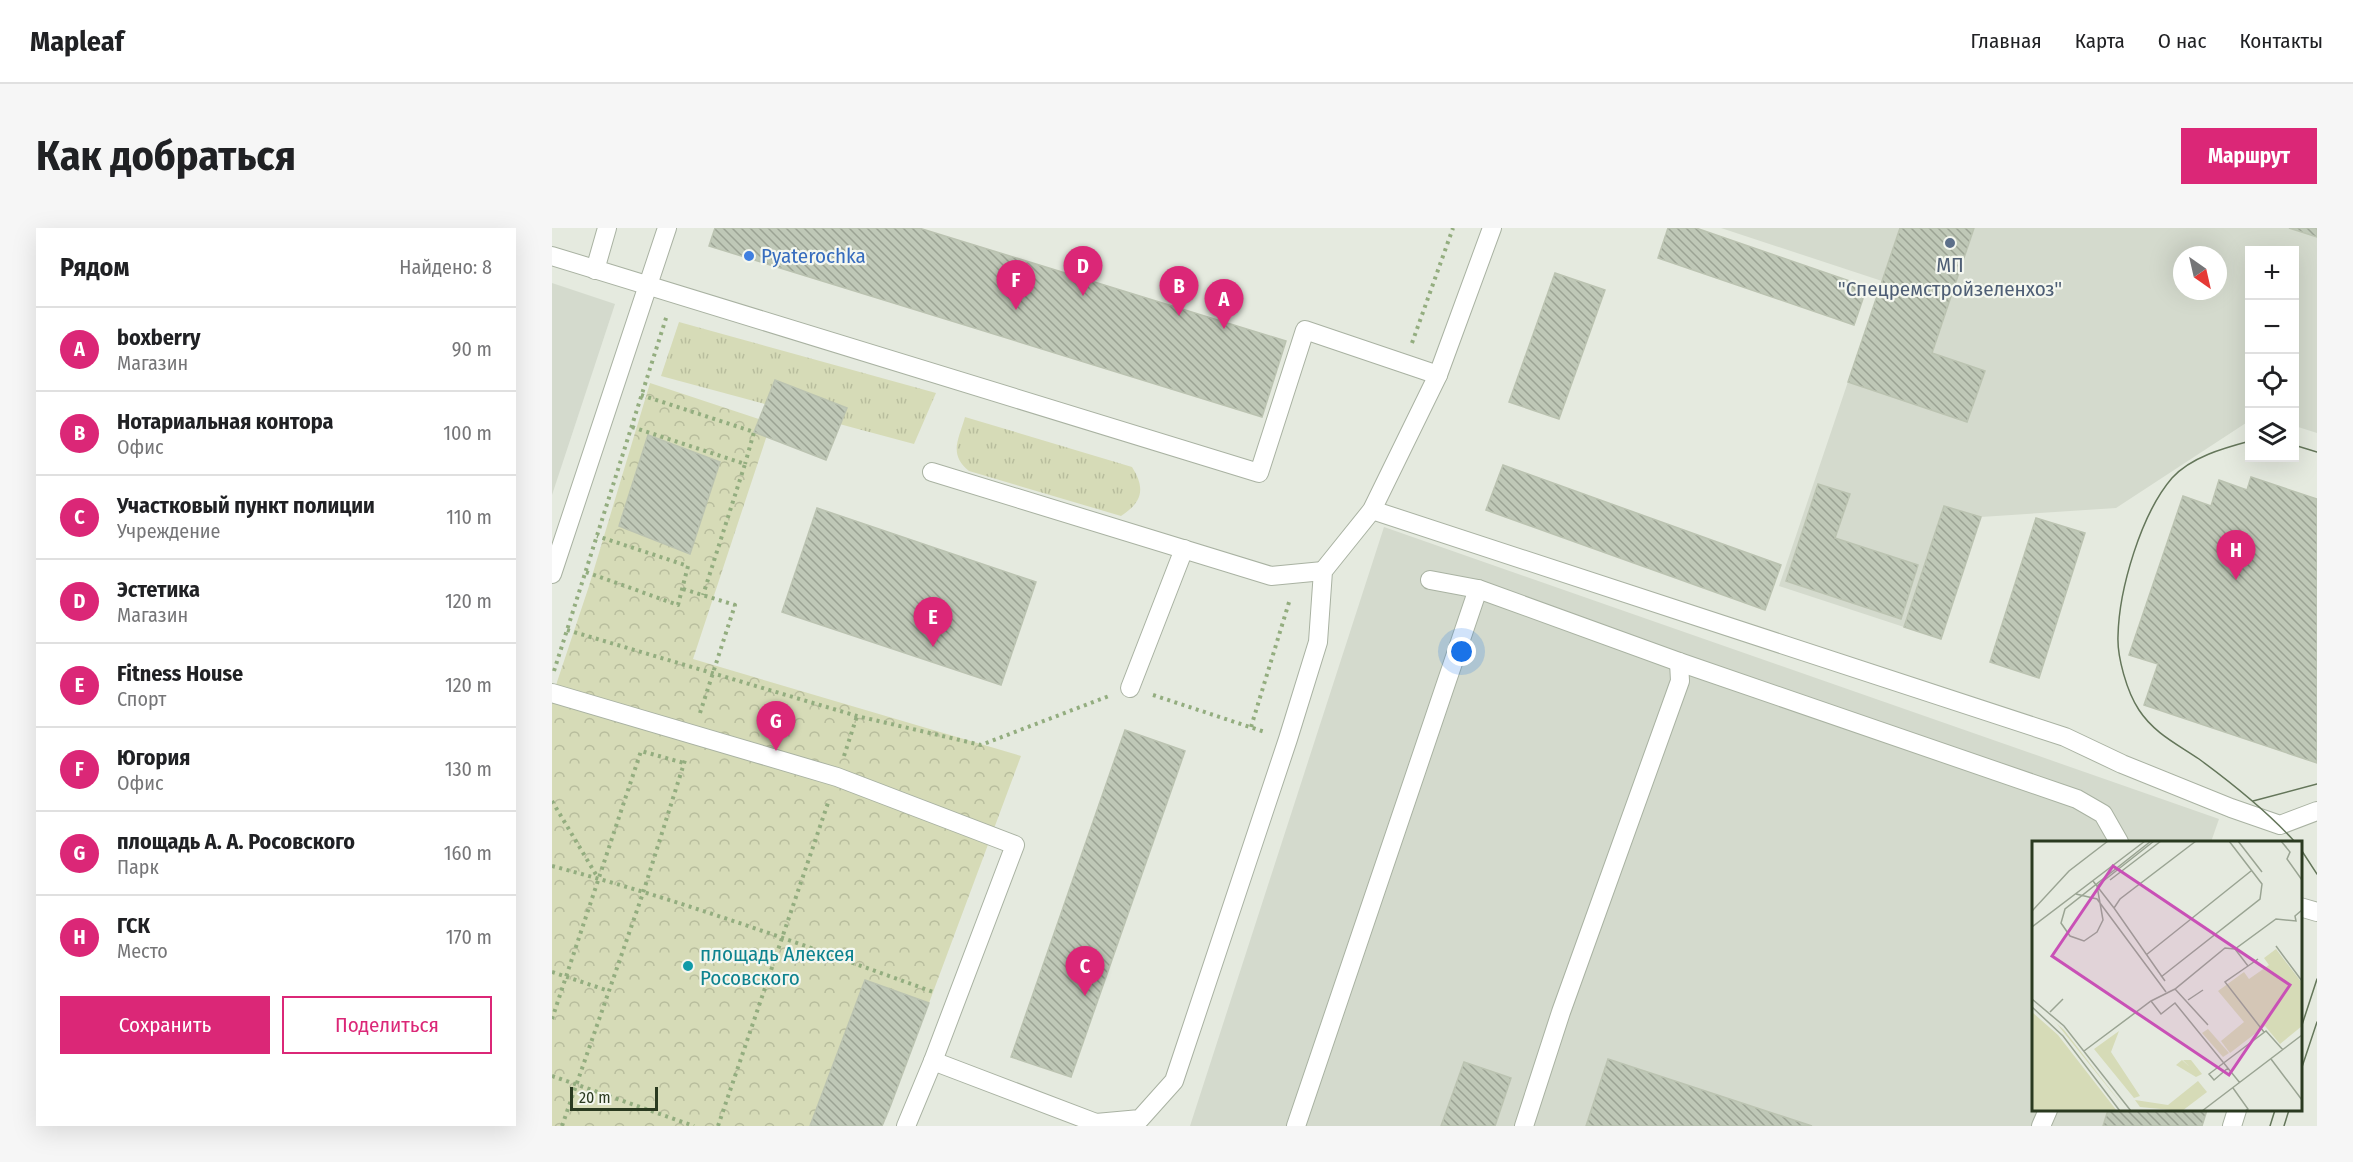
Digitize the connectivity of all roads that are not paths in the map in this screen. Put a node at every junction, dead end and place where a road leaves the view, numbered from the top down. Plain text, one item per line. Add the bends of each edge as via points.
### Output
1 (607, 228) edge
2 (667, 228) edge
3 (1492, 228) edge
4 (552, 256) edge
5 (595, 270) junction
6 (647, 286) junction
7 (1438, 375) junction
8 (932, 472) dead end
9 (1372, 510) junction
10 (1184, 549) junction
11 (1323, 571) junction
12 (552, 574) edge
13 (1430, 580) dead end
14 (1478, 589) junction
15 (1679, 662) junction
16 (1130, 688) road end
17 (552, 693) edge
18 (2317, 811) edge
19 (2120, 841) edge
20 (2302, 907) edge
21 (2317, 912) edge
22 (933, 1061) junction
23 (2048, 1111) edge
24 (2237, 1111) edge
25 (1095, 1124) edge
26 (906, 1126) edge
27 (1296, 1126) edge
28 (1524, 1126) edge
29 (2041, 1126) edge
30 (2232, 1126) edge

1 - 5 lane
2 - 6 lane
3 - 7 lane
4 - 5 lane
5 - 6 lane
6 - 7 lane via 1259,473 1305,330
6 - 12 lane
7 - 9 lane
8 - 10 lane
9 - 11 lane
9 - 18 lane via 2065,737 2122,764 2280,825
10 - 11 lane via 1271,576
10 - 16 lane
11 - 25 lane via 1318,642 1174,1081 1140,1119
13 - 14 lane
14 - 15 lane
14 - 27 lane
15 - 19 lane via 2078,799 2103,814
15 - 28 lane via 1680,681
17 - 22 lane via 837,777 1015,845
20 - 21 lane
22 - 25 lane
22 - 26 lane
23 - 29 lane
24 - 30 lane

